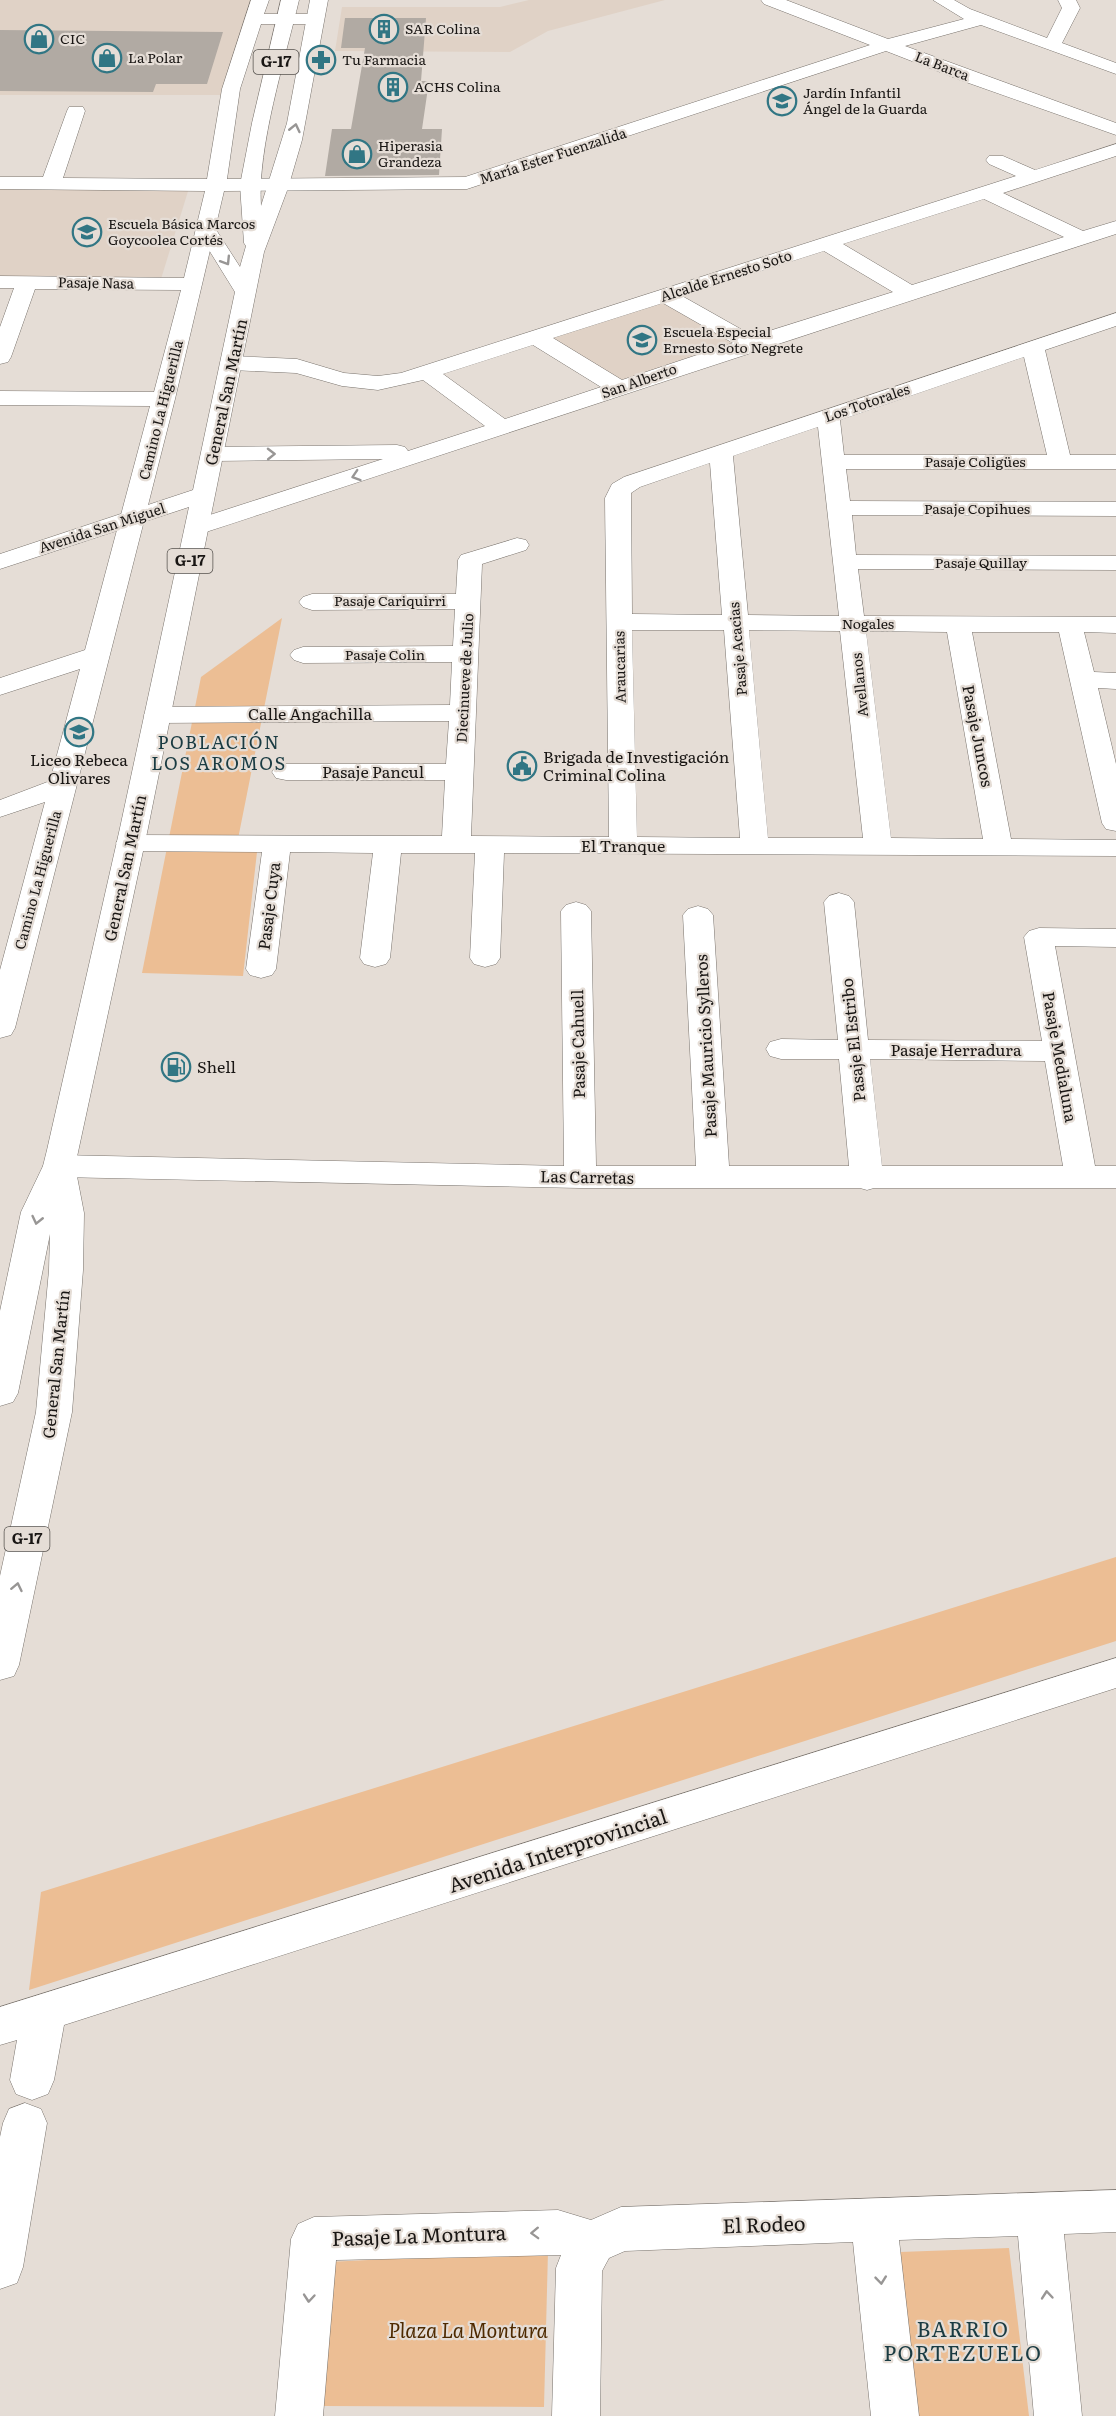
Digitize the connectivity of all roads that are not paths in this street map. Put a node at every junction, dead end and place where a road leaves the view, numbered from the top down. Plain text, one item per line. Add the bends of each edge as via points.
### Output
1 (290, 0) edge
2 (319, 0) edge
3 (770, 0) edge
4 (942, 0) edge
5 (1067, 0) edge
6 (257, 10) edge
7 (286, 19) junction
8 (313, 19) junction
9 (981, 20) junction
10 (887, 45) junction
11 (1052, 46) junction
12 (1116, 69) edge
13 (76, 111) dead end
14 (1116, 129) edge
15 (1116, 150) edge
16 (996, 160) dead end
17 (1035, 177) junction
18 (0, 183) edge
19 (51, 183) junction
20 (216, 184) junction
21 (280, 184) junction
22 (250, 185) junction
23 (988, 193) junction
24 (1116, 227) edge
25 (206, 229) junction
26 (1084, 237) junction
27 (826, 243) junction
28 (1109, 251) dead end
29 (254, 252) junction
30 (0, 282) edge
31 (27, 283) junction
32 (193, 284) junction
33 (910, 292) junction
34 (247, 294) junction
35 (666, 296) junction
36 (1116, 319) edge
37 (536, 337) junction
38 (751, 344) junction
39 (1033, 347) junction
40 (0, 357) edge
41 (232, 363) junction
42 (426, 372) junction
43 (618, 388) junction
44 (0, 399) edge
45 (164, 399) junction
46 (828, 416) junction
47 (503, 428) junction
48 (432, 451) junction
49 (721, 452) junction
50 (213, 454) junction
51 (834, 462) junction
52 (1060, 462) junction
53 (1116, 462) edge
54 (620, 489) joint
55 (204, 494) junction
56 (839, 508) junction
57 (1116, 509) edge
58 (133, 519) junction
59 (197, 526) junction
60 (517, 545) dead end
61 (0, 562) edge
62 (845, 562) junction
63 (1116, 563) edge
64 (468, 601) junction
65 (312, 602) dead end
66 (620, 622) junction
67 (736, 623) junction
68 (853, 624) junction
69 (958, 624) junction
70 (1070, 625) junction
71 (1116, 625) edge
72 (466, 654) junction
73 (96, 655) junction
74 (303, 655) dead end
75 (1083, 680) junction
76 (1116, 681) edge
77 (0, 687) edge
78 (463, 713) junction
79 (157, 715) junction
80 (1107, 744) edge
81 (286, 772) dead end
82 (460, 772) junction
83 (63, 786) junction
84 (0, 809) edge
85 (1116, 822) edge
86 (130, 843) junction
87 (277, 844) junction
88 (388, 845) junction
89 (456, 845) junction
90 (490, 845) junction
91 (623, 846) junction
92 (755, 847) junction
93 (878, 847) junction
94 (999, 848) junction
95 (1116, 848) edge
96 (839, 902) dead end
97 (576, 911) dead end
98 (698, 915) dead end
99 (1116, 938) edge
100 (375, 958) dead end
101 (485, 958) dead end
102 (261, 969) dead end
103 (0, 1028) edge
104 (781, 1049) dead end
105 (854, 1050) junction
106 (1059, 1051) junction
107 (59, 1166) junction
108 (580, 1177) junction
109 (1081, 1177) junction
110 (1116, 1177) edge
111 (713, 1178) junction
112 (867, 1179) junction
113 (0, 1393) edge
114 (0, 1665) edge
115 (1116, 1673) edge
116 (44, 2014) junction
117 (0, 2026) edge
118 (32, 2080) dead end
119 (25, 2123) dead end
120 (1116, 2211) edge
121 (1039, 2215) junction
122 (874, 2221) junction
123 (592, 2242) junction
124 (0, 2267) edge
125 (299, 2416) edge
126 (576, 2416) edge
127 (895, 2416) edge
128 (1058, 2416) edge

1 - 7 street, General San Martín / G-17
2 - 8 street, General San Martín / G-17
3 - 10 street, La Barca
4 - 9 street
5 - 11 street via 1071,8
6 - 7 street
6 - 20 street, Camino La Higuerilla via 231,89
7 - 8 street
7 - 22 street, General San Martín / G-17
21 -> 8 street, General San Martín / G-17 via 296,123
9 - 10 street, María Ester Fuenzalida
9 - 11 street
10 - 14 street, La Barca
10 - 21 street, María Ester Fuenzalida via 467,183
11 - 12 street
13 - 19 street
15 - 17 street, Alcalde Ernesto Soto
16 - 17 street
17 - 23 street, Alcalde Ernesto Soto
18 - 19 street, María Ester Fuenzalida
19 - 20 street, María Ester Fuenzalida
20 - 22 street, María Ester Fuenzalida
20 - 25 street, Camino La Higuerilla
21 - 22 street, María Ester Fuenzalida
21 - 29 street, General San Martín / G-17
22 - 29 street, General San Martín / G-17
23 - 26 street
23 - 27 street, Alcalde Ernesto Soto
24 - 26 street, San Alberto
25 - 32 street, Camino La Higuerilla
25 -> 34 street
26 - 28 street
26 - 33 street, San Alberto
27 - 33 street
27 - 35 street, Alcalde Ernesto Soto
29 - 34 street, General San Martín / G-17
30 - 31 street, Pasaje Nasa
31 - 32 street, Pasaje Nasa
31 - 40 street
32 - 45 street, Camino La Higuerilla
33 - 38 street, San Alberto
34 - 41 street, General San Martín / G-17
35 - 37 street, Alcalde Ernesto Soto
35 - 38 street
36 - 39 street, Los Totorales
37 - 42 street, Alcalde Ernesto Soto
37 - 43 street
38 - 43 street, San Alberto
39 - 46 street, Los Totorales
39 - 52 street
41 - 42 street, Alcalde Ernesto Soto via 297,366 342,379 378,383
41 - 50 street, General San Martín / G-17
42 - 47 street
43 - 47 street, San Alberto
44 - 45 street
45 - 58 street, Camino La Higuerilla
46 - 49 street, Los Totorales
46 - 51 street, Avellanos
47 - 48 street, San Alberto
50 -> 48 street
48 -> 59 street, San Alberto
49 - 54 street, Los Totorales
49 - 67 street, Pasaje Acacias
50 - 55 street, General San Martín / G-17
51 - 52 street, Pasaje Coligües
51 - 56 street, Avellanos
52 - 53 street, Pasaje Coligües
54 - 66 street, Araucarias
55 - 58 street, Avenida San Miguel
55 - 59 street, General San Martín / G-17
56 - 57 street, Pasaje Copihues
56 - 62 street, Avellanos
58 - 61 street, Avenida San Miguel
58 - 73 street, Camino La Higuerilla
59 - 79 street, General San Martín / G-17
60 - 64 street, Diecinueve de Julio via 470,560
62 - 63 street, Pasaje Quillay
62 - 68 street, Avellanos
64 - 65 street, Pasaje Cariquirri
64 - 72 street, Diecinueve de Julio
66 - 67 street, Nogales
66 - 91 street, Araucarias
67 - 68 street, Nogales
67 - 92 street, Pasaje Acacias
68 - 69 street, Nogales
68 - 93 street, Avellanos
69 - 70 street, Nogales
69 - 94 street, Pasaje Juncos
70 - 71 street, Nogales
70 - 75 street
72 - 74 street, Pasaje Colin
72 - 78 street, Diecinueve de Julio
73 - 77 street
73 - 83 street, Camino La Higuerilla
75 - 76 street
75 - 80 street
78 - 79 street, Calle Angachilla
78 - 82 street, Diecinueve de Julio
79 - 86 street, General San Martín / G-17
80 - 85 street
81 - 82 street, Pasaje Pancul
82 - 89 street, Diecinueve de Julio
83 - 84 street
83 - 103 street, Camino La Higuerilla
86 - 87 street, El Tranque
86 - 107 street, General San Martín / G-17
87 - 88 street, El Tranque
87 - 102 street, Pasaje Cuya
88 - 89 street, El Tranque
88 - 100 street
89 - 90 street, El Tranque
90 - 91 street, El Tranque
90 - 101 street
91 - 92 street, El Tranque
92 - 93 street, El Tranque
93 - 94 street, El Tranque
94 - 95 street, El Tranque
96 - 105 street, Pasaje El Estribo
97 - 108 street, Pasaje Cahuell
98 - 111 street, Pasaje Mauricio Sylleros
99 - 106 street, Pasaje Medialuna via 1039,937
104 - 105 street, Pasaje Herradura
105 - 106 street, Pasaje Herradura
105 - 112 street, Pasaje El Estribo
106 - 109 street, Pasaje Medialuna
107 - 108 street, Las Carretas
107 -> 113 street, General San Martín / G-17 via 38,1212
114 -> 107 street, General San Martín / G-17 via 54,1412 66,1270 67,1213
108 - 111 street, Las Carretas
109 - 110 street, Las Carretas
109 - 112 street, Las Carretas
111 - 112 street, Las Carretas
115 - 116 street, Avenida Interprovincial
116 - 117 street, Avenida Interprovincial
116 - 118 street
119 - 124 street
120 - 121 street, El Rodeo
121 - 122 street, El Rodeo
128 -> 121 street
122 - 123 street, El Rodeo via 621,2229
122 -> 127 street
123 -> 125 street, Pasaje La Montura via 558,2232 314,2240
123 - 126 street via 579,2268

